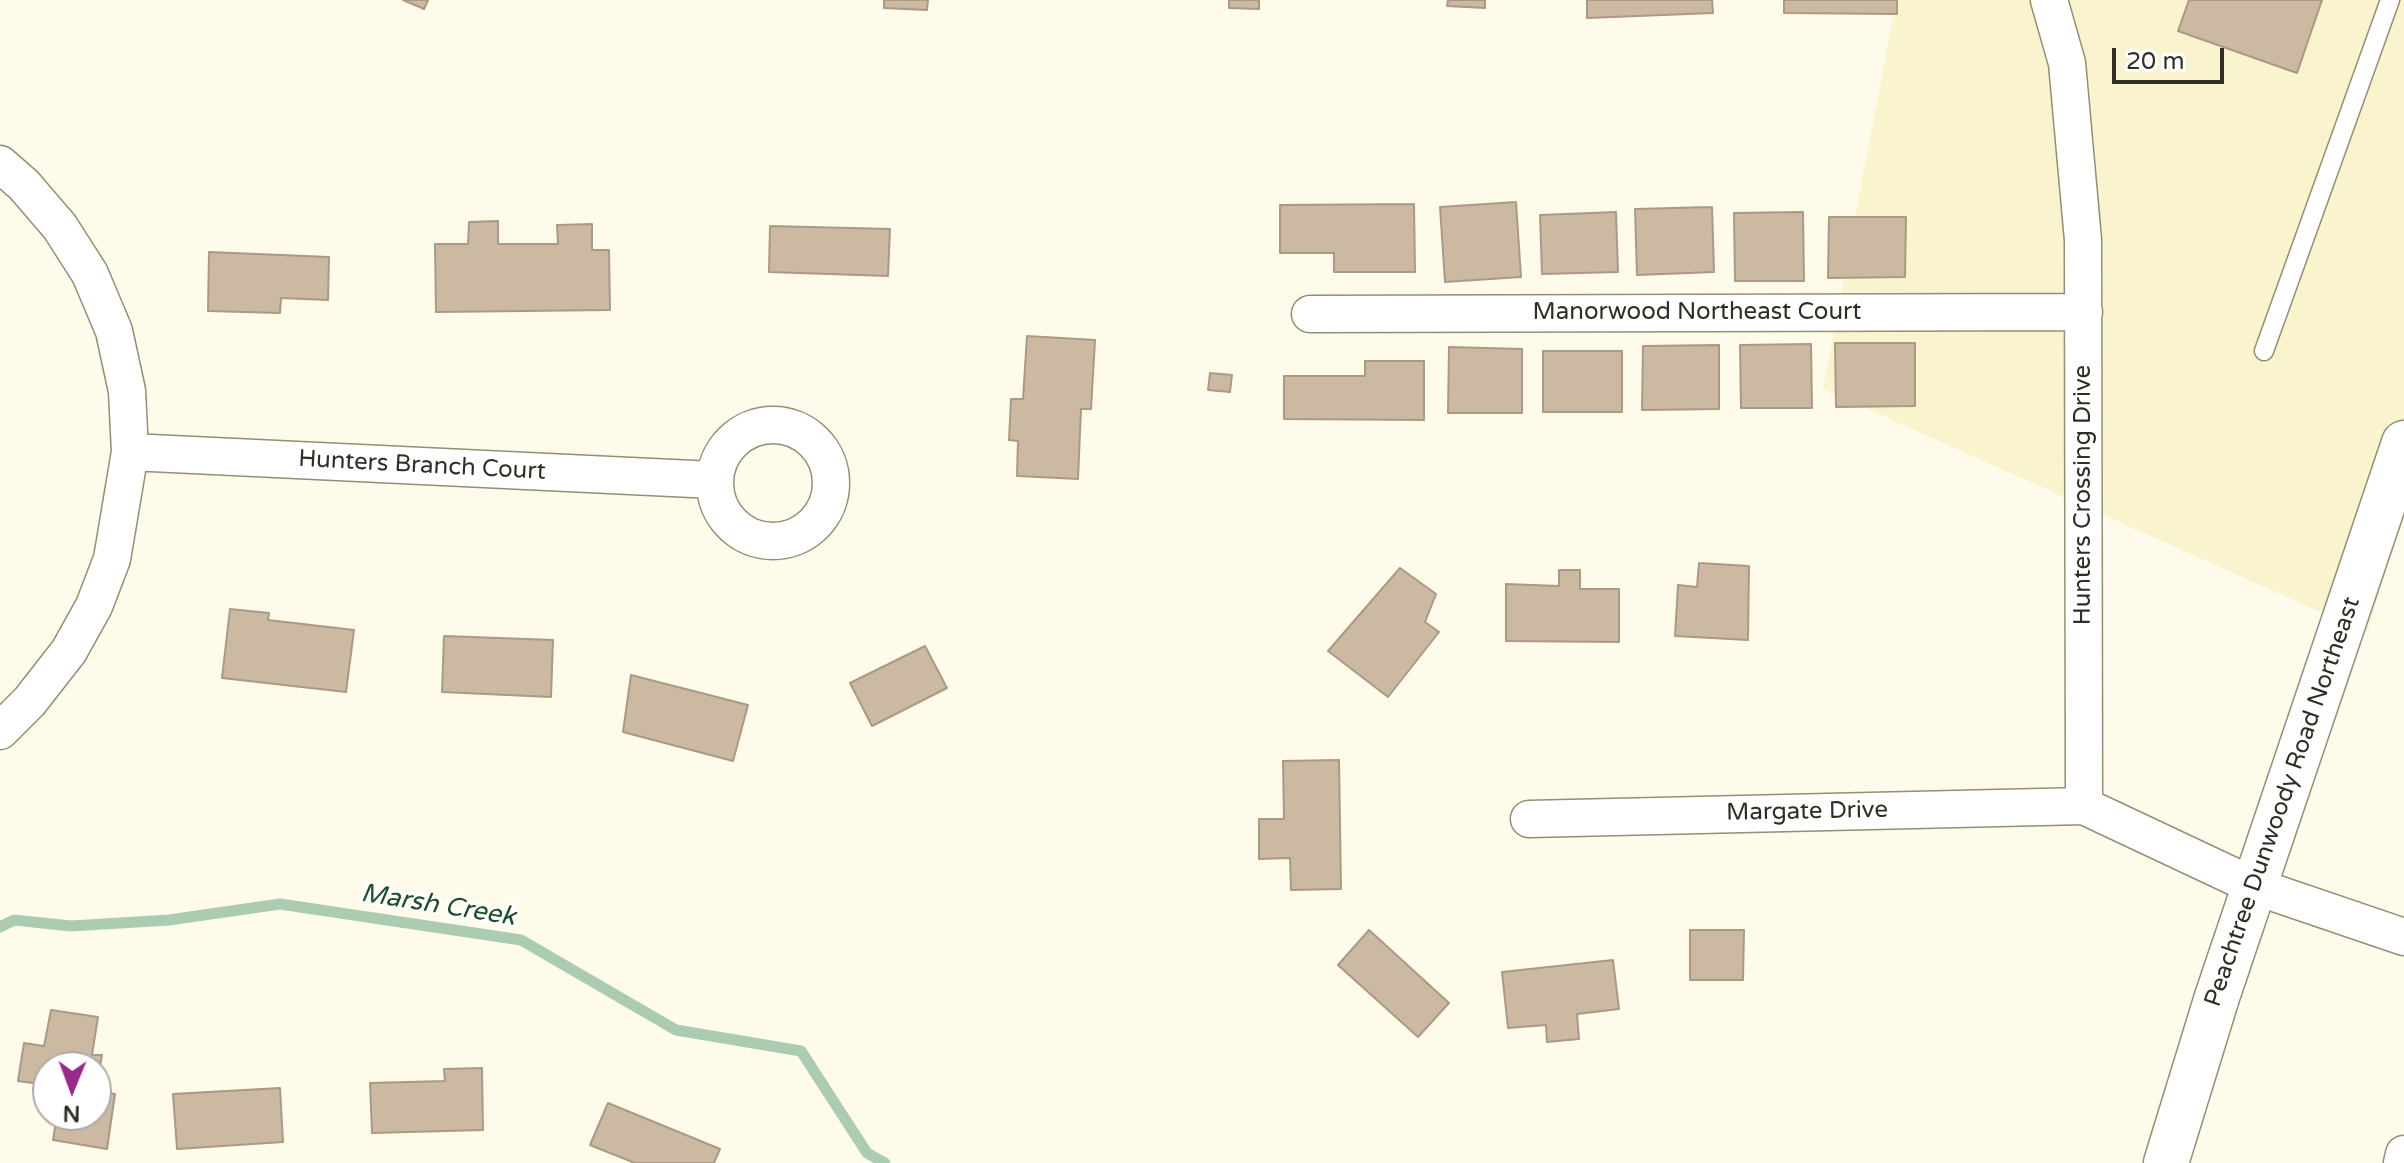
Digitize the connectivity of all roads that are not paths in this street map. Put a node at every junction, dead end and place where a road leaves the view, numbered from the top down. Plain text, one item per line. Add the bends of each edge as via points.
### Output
1 (2049, 0) edge
2 (2394, 8) edge
3 (0, 164) edge
4 (2084, 312) junction
5 (1310, 314) dead end
6 (2264, 351) dead end
7 (2404, 443) edge
8 (130, 452) junction
9 (714, 480) dead end
10 (0, 731) edge
11 (2084, 806) junction
12 (1529, 819) dead end
13 (2254, 886) junction
14 (2404, 937) edge
15 (2404, 1154) edge
16 (2166, 1163) edge
17 (2402, 1163) edge

1 - 4 street, Hunters Crossing Drive via 2067,63
2 - 6 lane
3 - 8 street via 60,227 90,274 114,331 127,391
4 - 5 street, Manorwood Northeast Court
4 - 11 street, Hunters Crossing Drive
7 - 13 street, Peachtree Dunwoody Road Northeast
8 - 9 street, Hunters Branch Court
8 - 10 street via 112,559 94,606 69,651
11 - 12 street, Margate Drive
11 - 13 street
13 - 14 street
13 - 16 street, Peachtree Dunwoody Road Northeast
15 - 17 street

